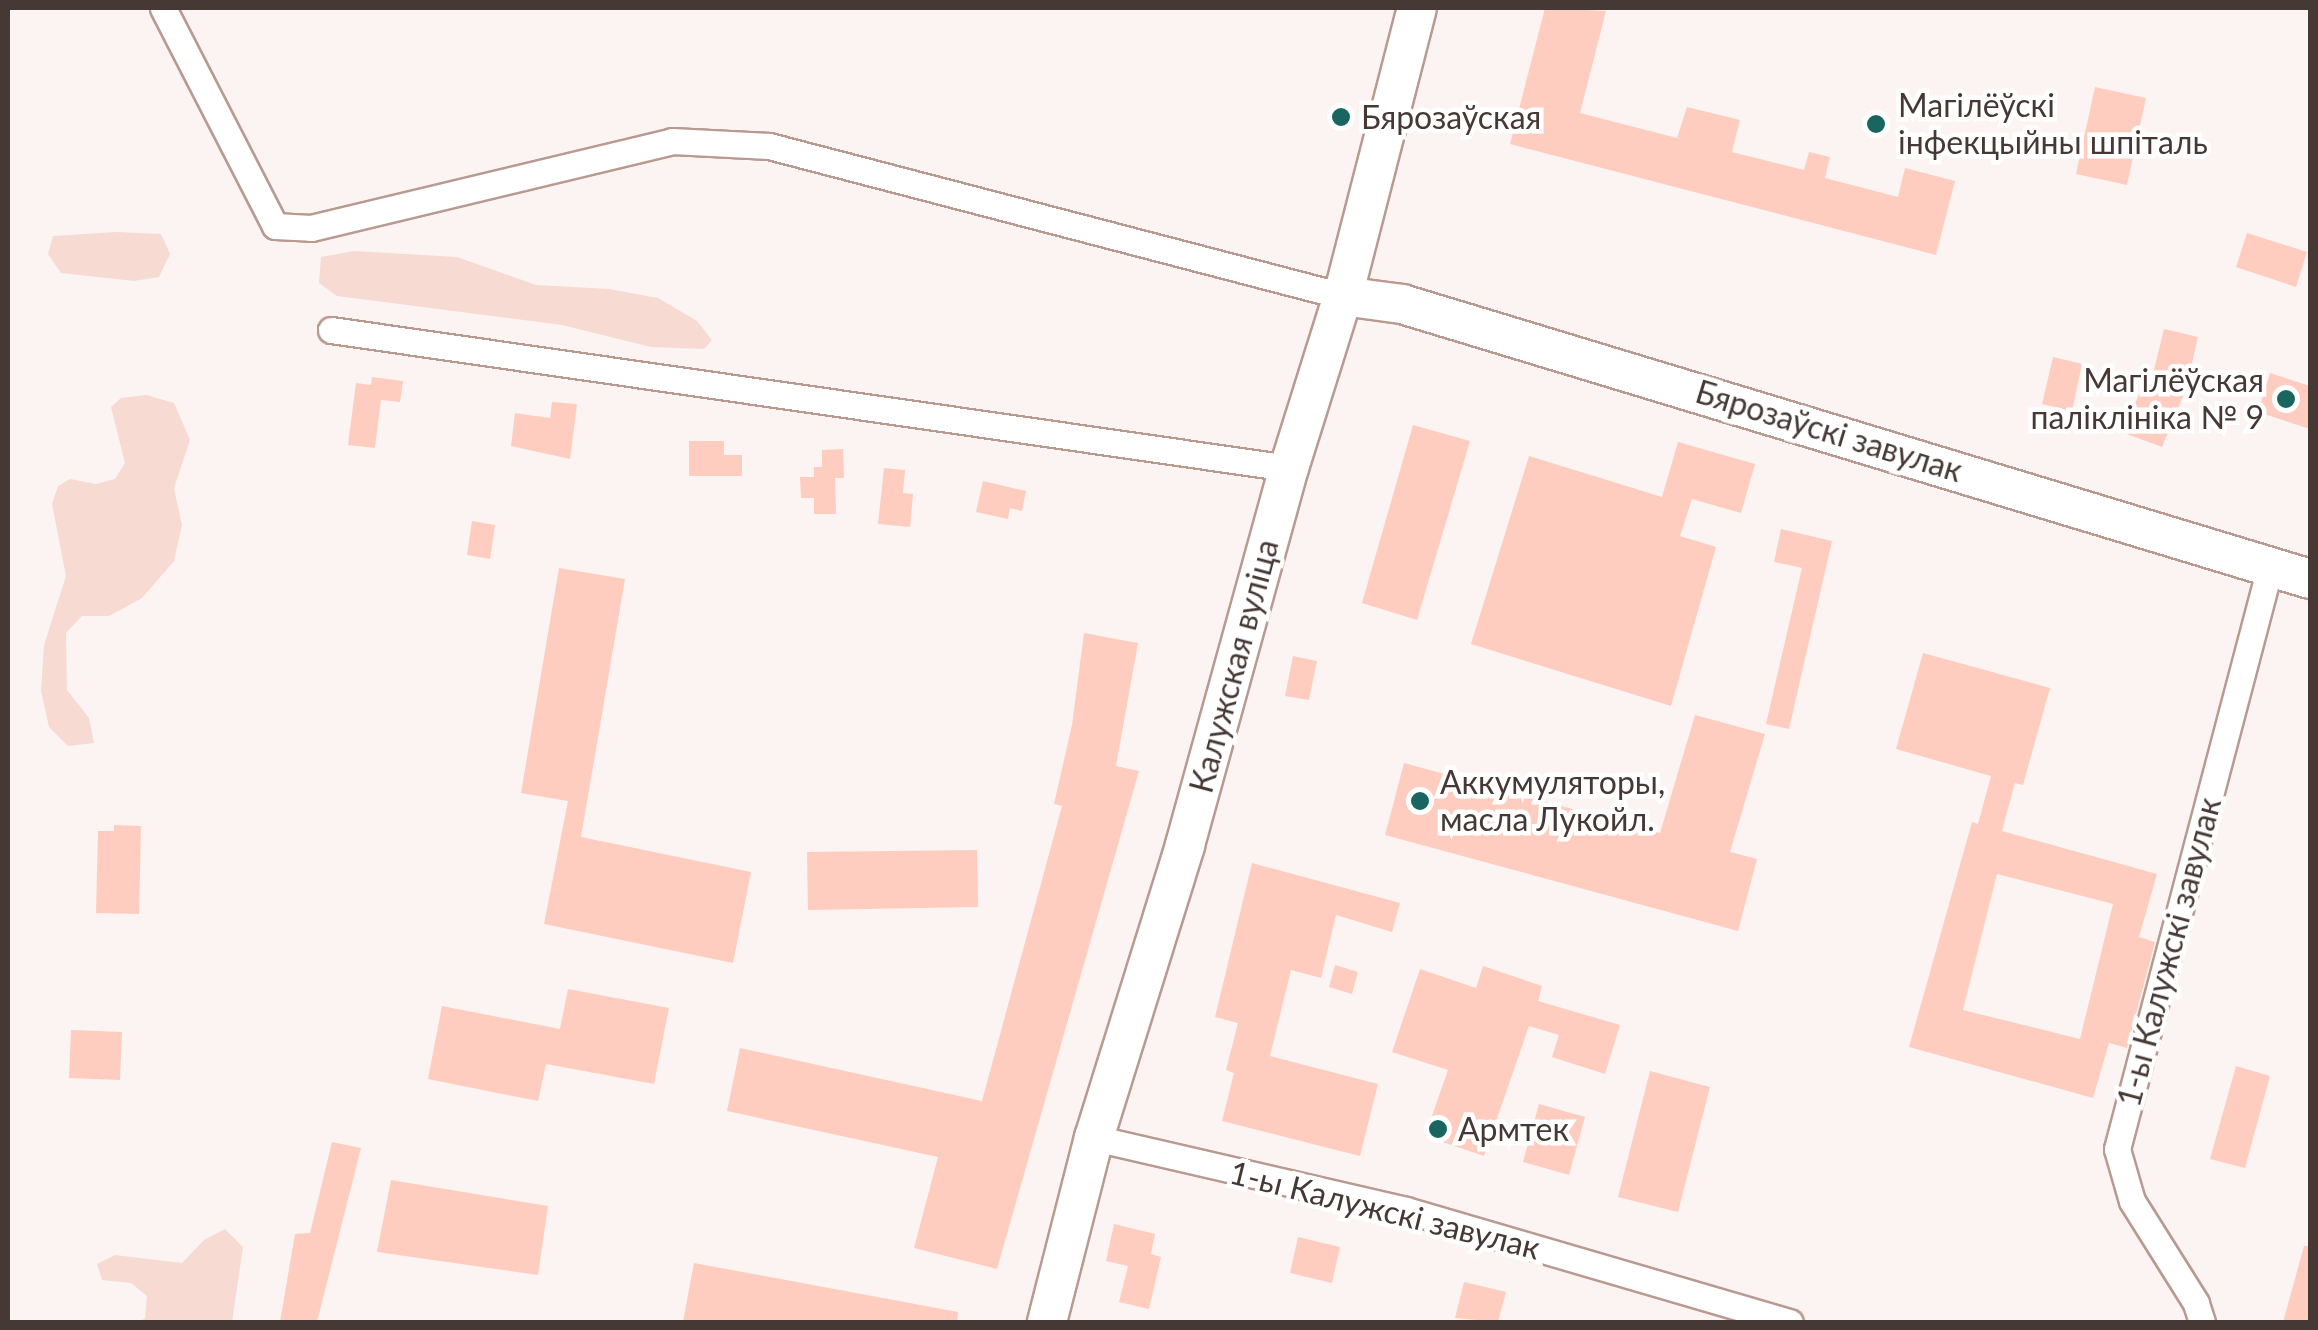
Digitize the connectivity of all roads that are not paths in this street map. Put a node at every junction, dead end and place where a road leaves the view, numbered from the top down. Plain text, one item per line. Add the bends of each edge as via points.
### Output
1 (164, 8) edge
2 (1417, 8) edge
3 (1344, 296) junction
4 (331, 330) dead end
5 (1289, 468) junction
6 (2270, 566) junction
7 (2310, 579) edge
8 (1094, 1138) junction
9 (1047, 1322) edge
10 (1790, 1322) edge
11 (2202, 1322) edge

1 - 3 street via 276,226 311,228 672,141 769,146
2 - 3 street, Калужская вуліца
3 - 5 street, Калужская вуліца
3 - 6 street, Бярозаўскі завулак via 1402,304
4 - 5 street
5 - 8 street, Калужская вуліца
6 - 7 street, Бярозаўскі завулак
6 - 11 street, 1-ы Калужскі завулак via 2117,1148 2132,1201
8 - 9 street, Калужская вуліца
8 - 10 street, 1-ы Калужскі завулак via 1406,1210

